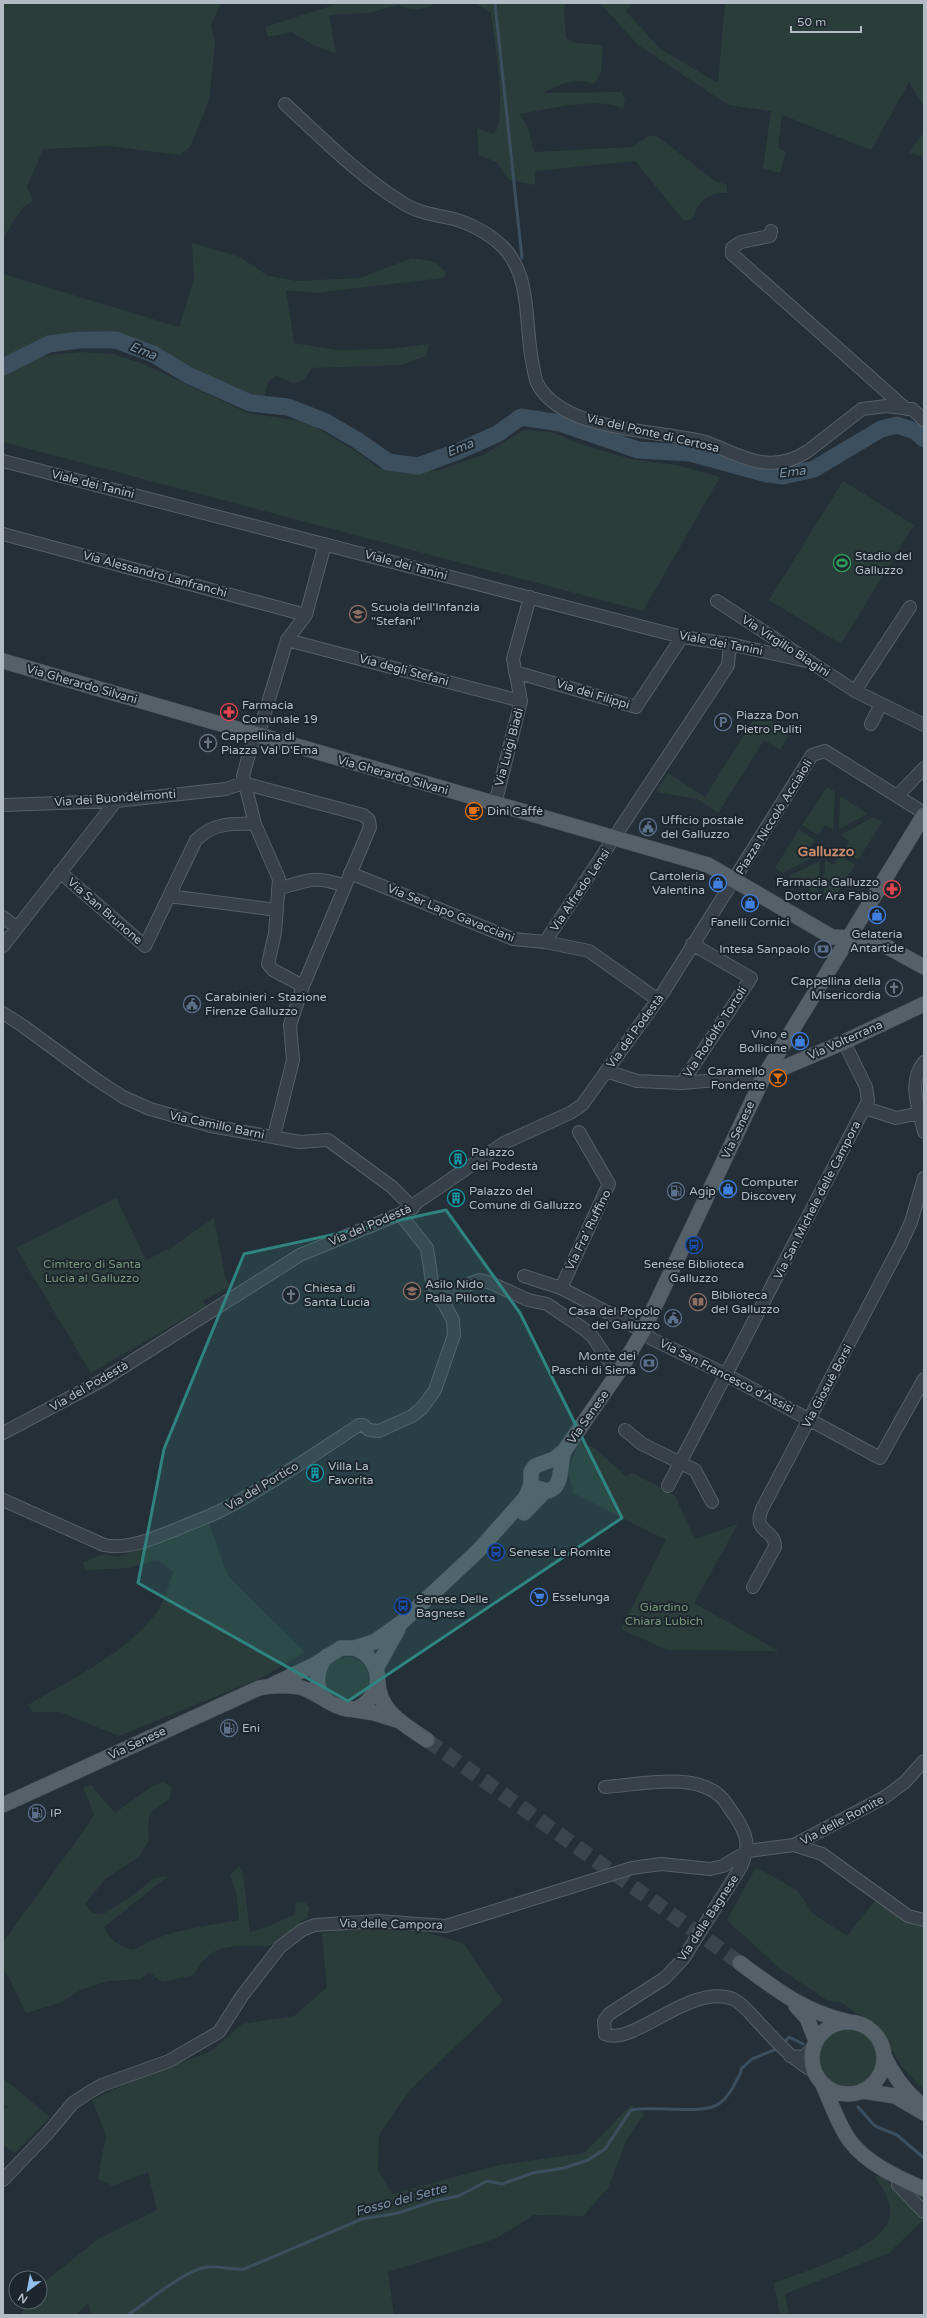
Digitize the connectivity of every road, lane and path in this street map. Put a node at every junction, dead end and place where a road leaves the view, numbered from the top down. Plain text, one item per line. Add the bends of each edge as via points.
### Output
1 (285, 104) dead end
2 (770, 231) dead end
3 (906, 409) junction
4 (924, 420) edge
5 (3, 461) edge
6 (3, 534) edge
7 (325, 544) junction
8 (530, 597) junction
9 (716, 601) dead end
10 (910, 607) dead end
11 (306, 615) junction
12 (682, 636) junction
13 (287, 640) junction
14 (730, 644) junction
15 (3, 661) edge
16 (811, 662) junction
17 (515, 672) junction
18 (855, 690) junction
19 (521, 701) junction
20 (881, 704) junction
21 (871, 724) dead end
22 (924, 725) edge
23 (257, 736) junction
24 (924, 768) edge
25 (243, 783) junction
26 (896, 796) junction
27 (116, 801) junction
28 (495, 804) junction
29 (3, 805) edge
30 (924, 814) edge
31 (255, 824) junction
32 (615, 837) junction
33 (60, 872) junction
34 (350, 873) junction
35 (734, 879) junction
36 (345, 886) junction
37 (278, 889) junction
38 (169, 896) junction
39 (276, 910) junction
40 (3, 917) edge
41 (17, 928) junction
42 (847, 938) junction
43 (545, 942) junction
44 (692, 944) junction
45 (3, 946) edge
46 (924, 966) edge
47 (303, 986) junction
48 (658, 1000) junction
49 (924, 1004) edge
50 (3, 1013) edge
51 (844, 1042) junction
52 (924, 1062) edge
53 (606, 1071) junction
54 (764, 1076) junction
55 (682, 1083) junction
56 (865, 1108) junction
57 (920, 1114) junction
58 (579, 1132) dead end
59 (924, 1132) edge
60 (274, 1136) junction
61 (924, 1178) edge
62 (413, 1208) junction
63 (400, 1214) junction
64 (524, 1276) dead end
65 (561, 1288) junction
66 (442, 1302) junction
67 (643, 1330) junction
68 (620, 1370) junction
69 (725, 1374) junction
70 (924, 1379) edge
71 (809, 1419) junction
72 (625, 1430) dead end
73 (3, 1433) edge
74 (564, 1451) junction
75 (548, 1462) junction
76 (680, 1462) junction
77 (560, 1473) junction
78 (532, 1480) junction
79 (668, 1486) dead end
80 (545, 1491) junction
81 (3, 1500) edge
82 (712, 1502) dead end
83 (754, 1587) dead end
84 (404, 1620) junction
85 (354, 1648) junction
86 (327, 1656) junction
87 (377, 1674) junction
88 (272, 1685) junction
89 (336, 1706) junction
90 (398, 1720) junction
91 (427, 1740) tunnel mouth
92 (924, 1761) edge
93 (605, 1788) dead end
94 (3, 1805) edge
95 (794, 1845) junction
96 (748, 1851) junction
97 (924, 1920) edge
98 (740, 1963) tunnel mouth
99 (790, 2000) junction
100 (847, 2022) junction
101 (815, 2044) junction
102 (787, 2053) junction
103 (884, 2056) junction
104 (818, 2077) junction
105 (858, 2092) junction
106 (924, 2108) edge
107 (924, 2113) edge
108 (839, 2119) junction
109 (898, 2177) junction
110 (3, 2180) edge
111 (924, 2189) edge
112 (924, 2212) edge

1 - 3 street, Via del Ponte di Certosa via 376,186 407,206 452,219 489,235 501,245 517,266 526,304 528,345 537,382 545,394 581,417 617,428 704,442 761,462 776,463 799,457 862,409 886,406
2 - 3 street, Via del Ponte di Certosa via 770,236 741,242 732,248 732,254
3 - 4 street, Via del Ponte di Certosa via 912,409
5 - 7 street, Viale dei Tanini
6 - 11 street, Via Alessandro Lanfranchi
7 - 8 street, Viale dei Tanini
7 - 11 street
8 - 12 street, Viale dei Tanini
8 - 17 street, Via Luigi Biadi via 513,659
9 - 16 street, Via Virgilio Biagini
10 - 18 street
11 - 13 street
12 - 14 street, Viale dei Tanini
12 - 17 street, Via dei Filippi via 636,707
13 - 19 street, Via degli Stefani
13 - 23 street
14 - 16 street, Viale dei Tanini
14 - 32 street, Via Alfredo Lensi via 728,665
15 - 23 main road, Via Gherardo Silvani
16 - 18 street, Via Virgilio Biagini
17 - 19 street, Via Luigi Biadi
18 - 20 street, Via Virgilio Biagini
19 - 28 street, Via Luigi Biadi
20 - 21 street
20 - 22 street, Via Virgilio Biagini
23 - 25 street via 244,769
23 - 28 main road, Via Gherardo Silvani
24 - 26 street
25 - 27 street, Via dei Buondelmonti via 226,789
25 - 31 street
25 - 34 street via 366,817 370,827
26 - 30 street, Piazza Niccolò Acciaioli
26 - 35 street, Piazza Niccolò Acciaioli via 825,751 812,756
27 - 29 street, Via dei Buondelmonti
27 - 33 street
28 - 32 main road, Via Gherardo Silvani
30 - 42 main road, Via Senese
31 - 37 street via 279,879
31 - 38 street, Via San Brunone via 229,823 210,829 196,840
32 - 35 main road, Via Gherardo Silvani via 708,865
32 - 43 street, Via Alfredo Lensi
33 - 38 street, Via San Brunone via 145,946
33 - 41 street
34 - 36 street
34 - 43 street, Via Ser Lapo Gavacciani via 513,939
35 - 42 main road, Piazza Niccolò Acciaioli via 832,937
35 - 44 street, Via del Podestà
36 - 37 street via 326,879 314,878
36 - 47 street
37 - 39 street
38 - 39 street
39 - 47 street via 268,964 273,970
40 - 41 street
41 - 45 street
42 - 46 main road, Piazza Niccolò Acciaioli via 878,940
42 - 54 main road, Via Senese
43 - 48 street, Via Ser Lapo Gavacciani via 589,951
44 - 48 street, Via del Podestà
44 - 55 street, Via Rodolfo Tortoli via 751,978
47 - 60 street via 290,1025 293,1060
48 - 53 street, Via del Podestà
49 - 51 main road, Via Volterrana
50 - 60 street, Via Camillo Barni via 123,1097 176,1118
51 - 54 main road, Via Volterrana
51 - 56 street, Via San Michele delle Campora via 866,1087 868,1101
52 - 57 street via 918,1070 915,1086
53 - 55 street via 637,1081
53 - 62 street, Via del Podestà via 582,1105 504,1143 454,1176
54 - 55 street
54 - 67 main road, Via Senese
56 - 57 street via 896,1118
56 - 69 street, Via San Michele delle Campora
57 - 59 street
58 - 65 street, Via Fra' Ruffino via 609,1184
60 - 62 street, Via Camillo Barni via 300,1142 328,1140 392,1187
61 - 71 street, Via Giosuè Borsi via 902,1244
62 - 63 street, Via del Podestà
63 - 66 street, Via del Portico via 427,1248 432,1282
63 - 73 street, Via del Podestà via 300,1255 101,1381
64 - 65 street
65 - 67 street
66 - 68 street via 480,1280 528,1300 547,1304 593,1337 608,1360
66 - 81 street, Via del Portico via 453,1320 454,1335 435,1390 422,1408 412,1416 379,1431 359,1425 277,1478 223,1509 162,1535 116,1548
67 - 68 main road, Via Senese
67 - 69 street, Via San Francesco d'Assisi via 652,1338
68 - 74 main road, Via Senese
69 - 71 street, Via San Francesco d'Assisi
69 - 76 street, Via San Michele delle Campora
70 - 71 street, Via San Francesco d'Assisi via 880,1458
71 - 83 street, Via Giosuè Borsi via 759,1516 760,1526 773,1538 776,1547
72 - 76 street via 642,1444
74 - 75 main road, Via Senese
74 - 77 main road, Via Senese
75 - 77 main road
75 - 78 main road, Via Senese via 535,1466
76 - 79 street, Via San Michele delle Campora
76 - 82 street via 696,1470
77 - 80 main road, Via Senese via 556,1487
78 - 80 main road via 538,1489
78 - 84 main road, Via Senese via 526,1497 479,1550
80 - 84 main road, Via Senese via 532,1502 490,1553 460,1582
84 - 85 main road, Via Senese via 374,1642
84 - 87 main road, Via Senese
85 - 86 main road, Via Senese via 341,1648
85 - 87 main road via 369,1657
86 - 88 main road, Via Senese
86 - 89 main road via 320,1665 317,1678 320,1691
87 - 89 main road, Via Senese via 374,1693 369,1701 352,1709
87 - 90 main road via 378,1690 384,1704
88 - 89 main road, Via Senese via 301,1687
88 - 94 main road, Via Senese via 240,1696
89 - 90 main road
90 - 91 main road
92 - 95 street, Via delle Romite via 905,1782 885,1797
93 - 96 street via 658,1782 690,1782 706,1786 722,1798 738,1822 746,1839
95 - 96 street, Via delle Romite
95 - 97 street via 822,1854 908,1916
96 - 102 street, Via delle Bagnese via 741,1867 683,1959 665,1978 609,2014 604,2021 604,2034 617,2037 688,2002 733,1999
96 - 110 street, Via delle Campora via 723,1866 710,1869 661,1864 632,1868 446,1926 378,1921 315,1924 302,1930 280,1947 242,1996 219,2032 169,2061 88,2092 73,2103
98 - 99 main road
99 - 100 main road via 812,2012
99 - 101 main road via 807,2018
100 - 101 main road via 829,2027
100 - 103 main road via 858,2023 876,2034
101 - 102 street via 803,2057
101 - 104 main road via 812,2058
102 - 104 street, Via delle Bagnese
103 - 105 main road via 877,2079
103 - 106 main road via 905,2090
104 - 105 main road via 833,2090
104 - 108 main road
105 - 107 main road via 896,2096
105 - 108 main road via 842,2106
108 - 109 main road via 853,2145
109 - 111 main road
109 - 112 street via 898,2185

